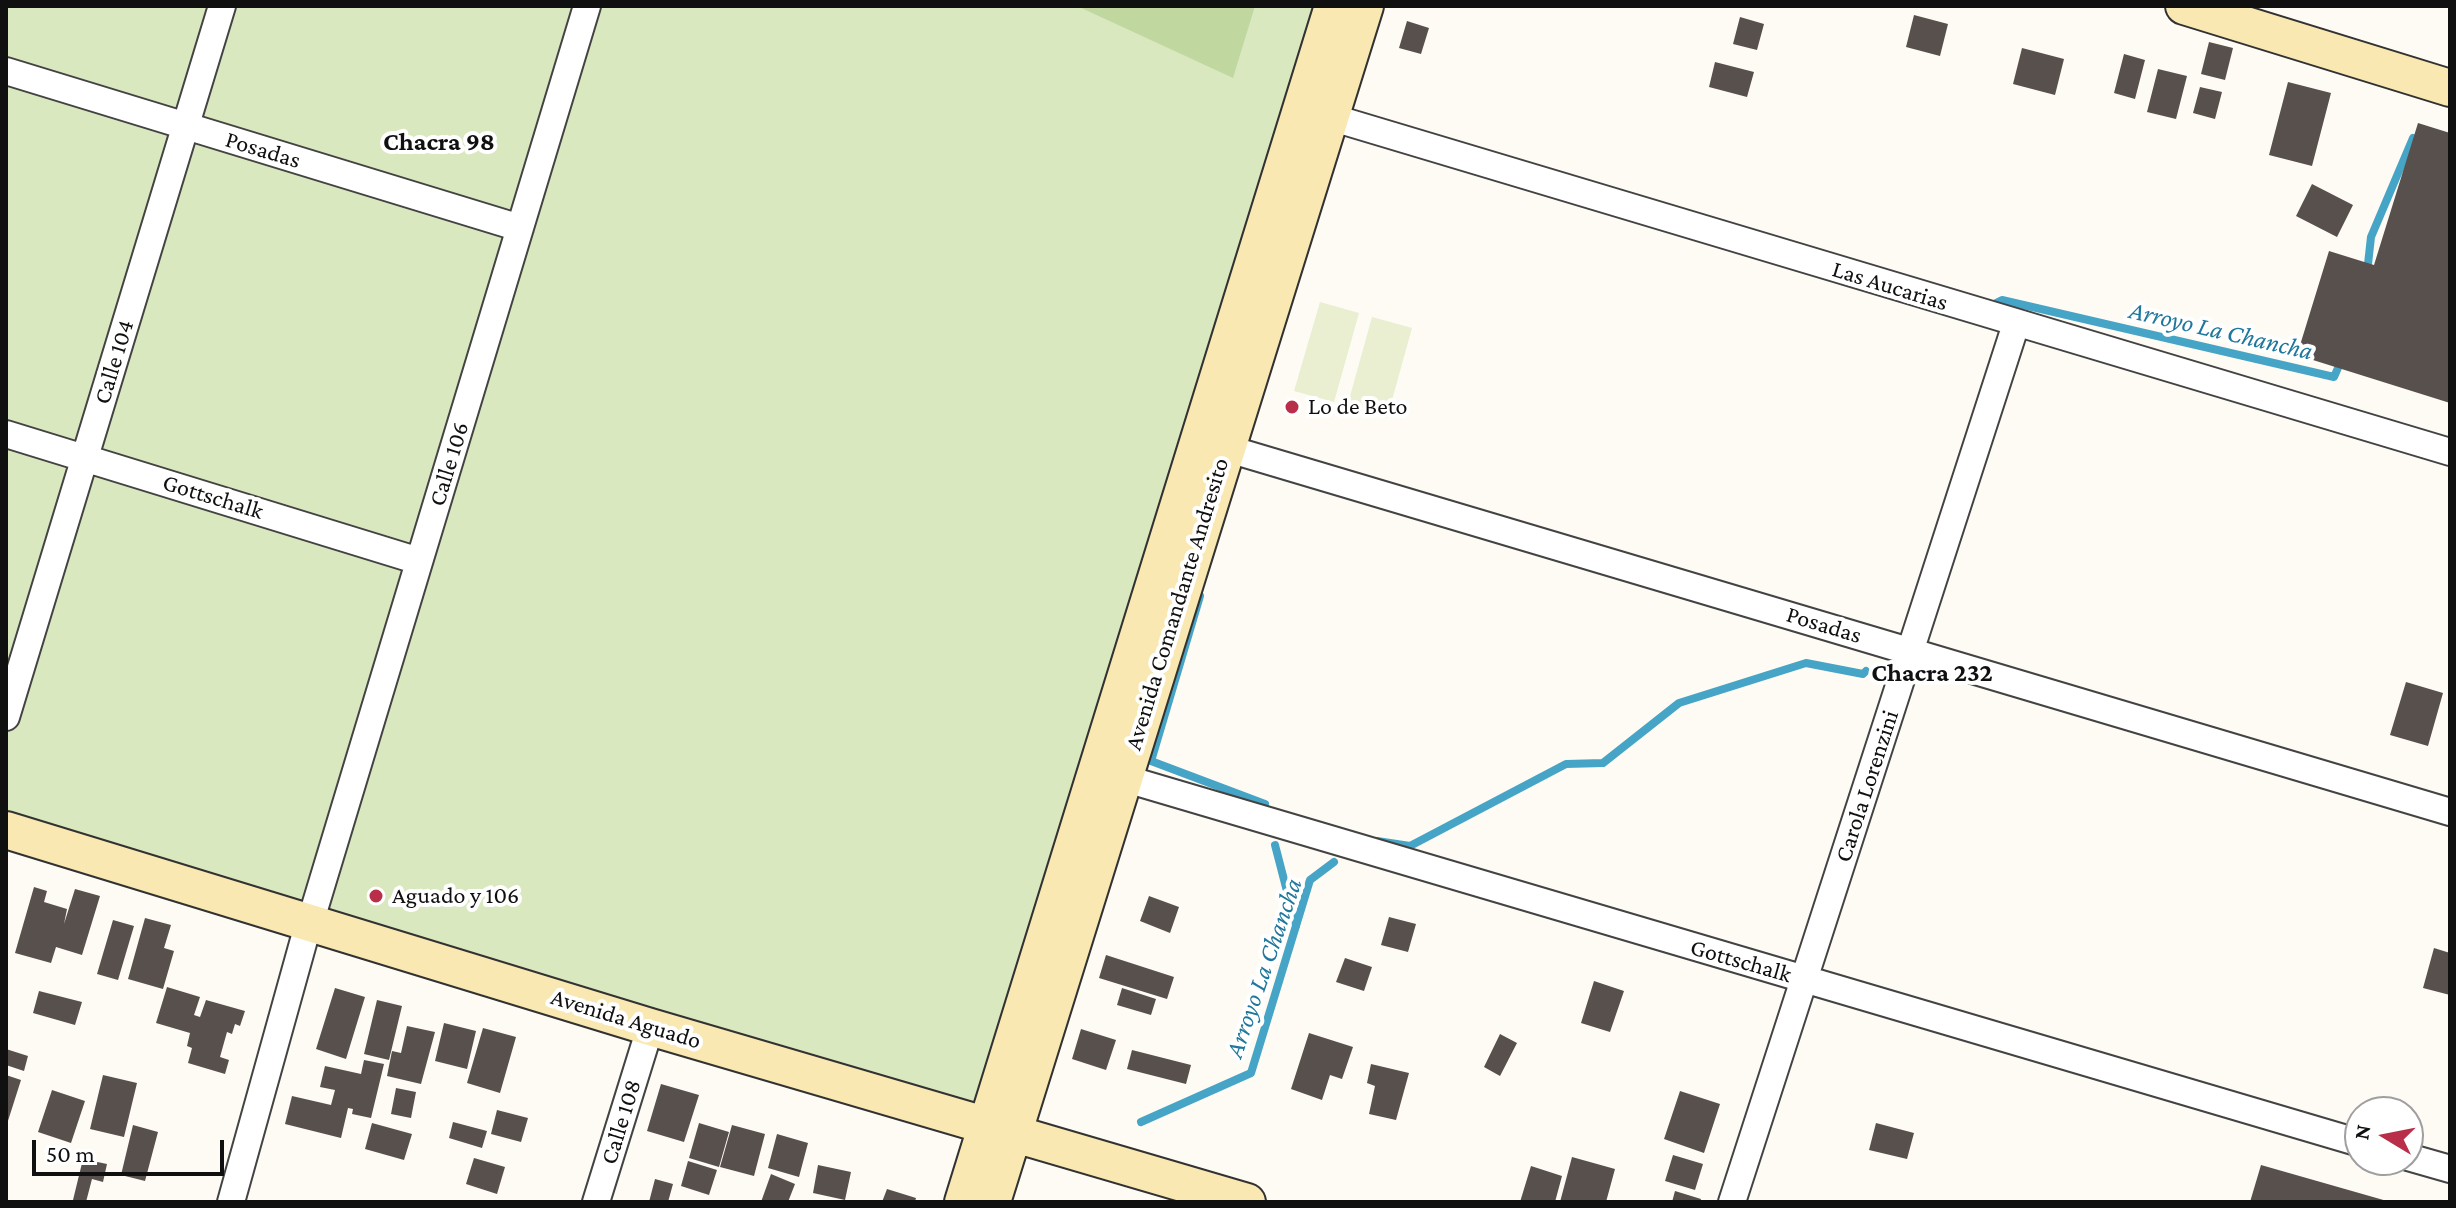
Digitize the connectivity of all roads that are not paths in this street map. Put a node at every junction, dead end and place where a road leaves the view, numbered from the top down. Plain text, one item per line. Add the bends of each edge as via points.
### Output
1 (222, 6) edge
2 (587, 6) edge
3 (1333, 6) edge
4 (1365, 6) edge
5 (2184, 6) edge
6 (2248, 6) edge
7 (2450, 68) edge
8 (6, 71) edge
9 (2450, 88) edge
10 (1330, 117) junction
11 (185, 126) junction
12 (520, 228) junction
13 (2016, 324) junction
14 (6, 434) edge
15 (1211, 443) junction
16 (2450, 452) edge
17 (85, 458) junction
18 (419, 561) junction
19 (1911, 651) junction
20 (6, 717) edge
21 (1123, 778) junction
22 (2450, 812) edge
23 (6, 830) edge
24 (6, 844) edge
25 (308, 929) junction
26 (1804, 980) junction
27 (646, 1041) junction
28 (2344, 1138) edge
29 (996, 1140) junction
30 (2424, 1162) edge
31 (2450, 1169) edge
32 (231, 1202) edge
33 (596, 1202) edge
34 (963, 1202) edge
35 (992, 1202) edge
36 (1159, 1202) edge
37 (1247, 1202) edge
38 (1732, 1202) edge

1 - 11 street, Calle 104
2 - 12 street, Calle 106
3 - 15 main road, Avenida Comandante Andresito
4 - 10 main road, Avenida Comandante Andresito
5 - 9 main road
6 - 7 main road
8 - 11 street, Posadas
10 - 13 street, Las Aucarias
10 - 15 main road, Avenida Comandante Andresito
11 - 12 street, Posadas
11 - 17 street, Calle 104
12 - 18 street, Calle 106
13 - 16 street, Las Aucarias
13 - 19 street, Carola Lorenzini
14 - 17 street, Gottschalk
15 - 19 street, Posadas
15 - 21 main road, Avenida Comandante Andresito
15 - 29 main road, Avenida Comandante Andresito
17 - 18 street, Gottschalk
17 - 20 street, Calle 104
18 - 25 street, Calle 106
19 - 22 street, Posadas
19 - 26 street, Carola Lorenzini
21 - 26 street, Gottschalk
21 - 29 main road, Avenida Comandante Andresito
23 - 25 main road, Avenida Aguado
24 - 25 main road, Avenida Aguado
25 - 27 main road, Avenida Aguado
25 - 29 main road, Avenida Aguado via 650,1027
25 - 32 street, Calle 106
26 - 28 street, Gottschalk
26 - 38 street, Carola Lorenzini
27 - 29 main road, Avenida Aguado
27 - 33 street, Calle 108
29 - 34 main road, Avenida Comandante Andresito
29 - 35 main road, Avenida Comandante Andresito
29 - 36 main road, Avenida Aguado
29 - 37 main road, Avenida Aguado
30 - 31 street

